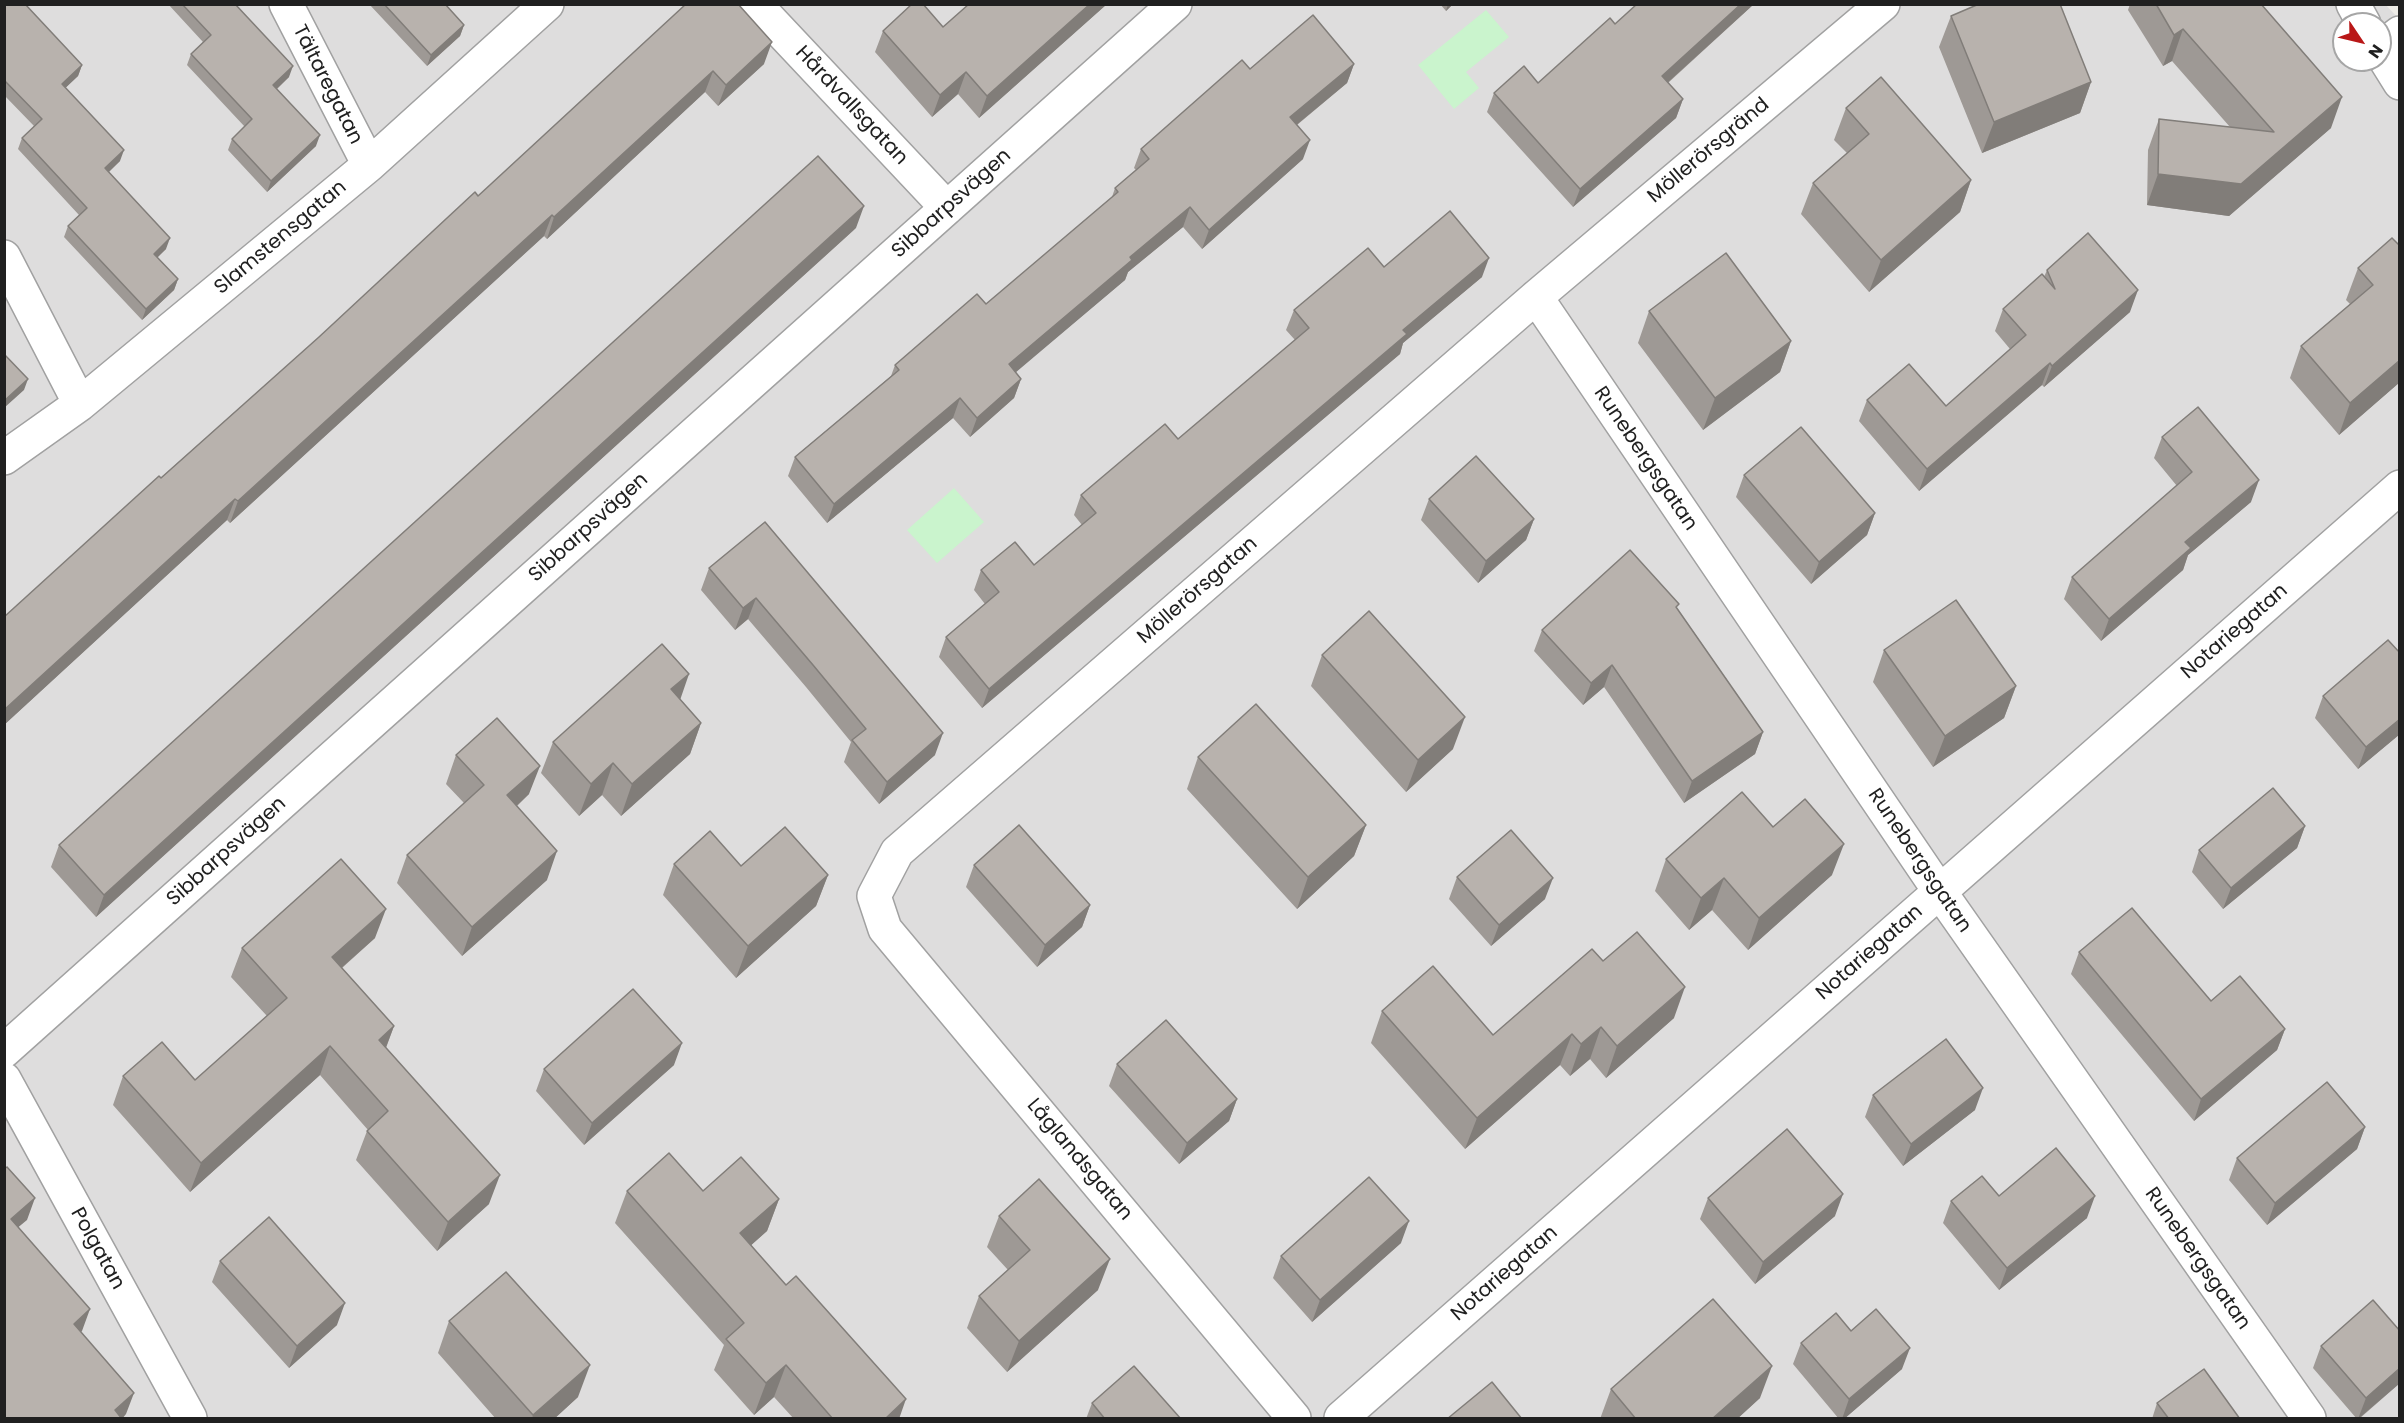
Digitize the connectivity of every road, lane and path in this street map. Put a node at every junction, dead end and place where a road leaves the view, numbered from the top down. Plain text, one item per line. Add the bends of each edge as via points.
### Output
1 (286, 4) edge
2 (547, 4) edge
3 (756, 4) edge
4 (1175, 4) edge
5 (1882, 4) edge
6 (2392, 69) edge
7 (2400, 83) edge
8 (369, 165) junction
9 (947, 208) junction
10 (4, 257) edge
11 (1536, 297) junction
12 (80, 404) junction
13 (4, 458) edge
14 (2400, 487) edge
15 (1940, 892) junction
16 (874, 896) joint
17 (4, 1051) edge
18 (4, 1079) edge
19 (190, 1419) edge
20 (1294, 1419) edge
21 (1341, 1419) edge
22 (2309, 1419) edge

1 - 8 street, Tältaregatan
2 - 8 street, Slamstensgatan
3 - 9 street, Hårdvallsgatan
4 - 9 street, Sibbarpsvägen
5 - 11 street, Möllerörsgränd
6 - 7 street
8 - 12 street, Slamstensgatan
9 - 17 street, Sibbarpsvägen
10 - 12 street
11 - 15 street, Runebergsgatan
11 - 16 street, Möllerörsgatan via 897,852
12 - 13 street, Slamstensgatan
14 - 15 street, Notariegatan
15 - 21 street, Notariegatan
15 - 22 street, Runebergsgatan
16 - 20 street, Låglandsgatan via 885,929
18 - 19 street, Polgatan

